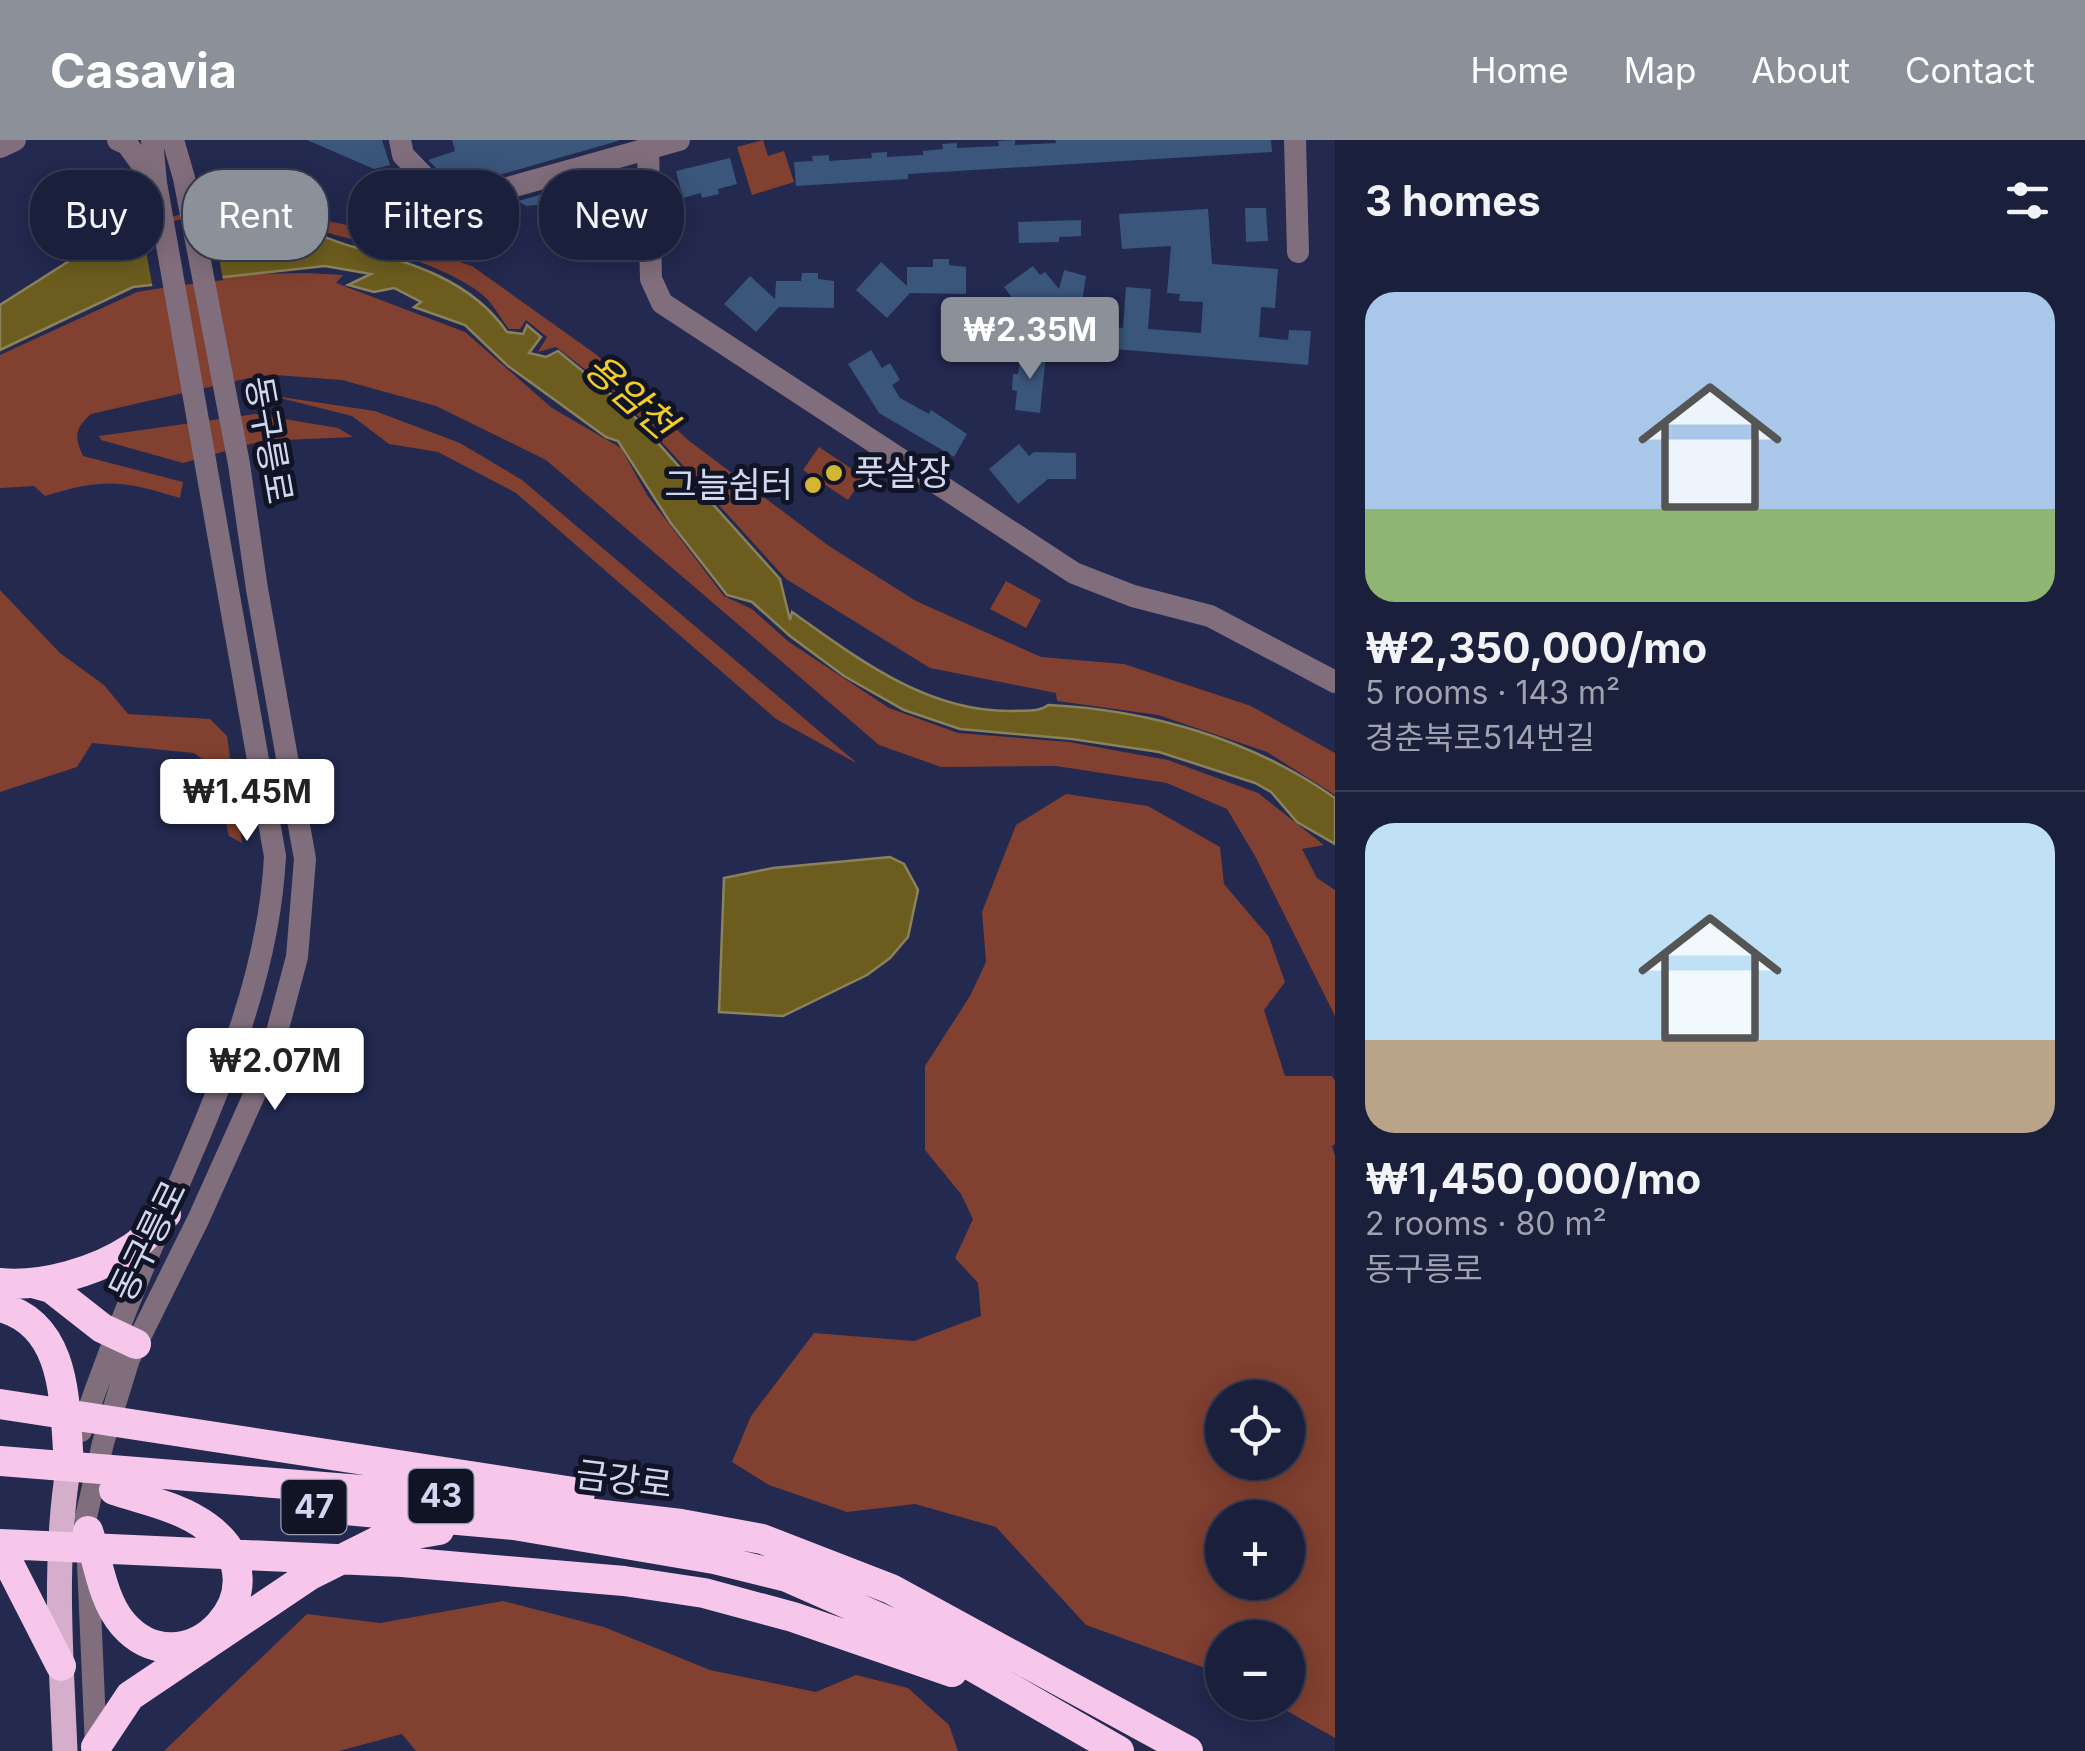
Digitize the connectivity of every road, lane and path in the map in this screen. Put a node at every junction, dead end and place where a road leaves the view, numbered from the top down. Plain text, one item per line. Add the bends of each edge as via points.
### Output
1 (15, 140) edge
2 (152, 140) edge
3 (173, 140) edge
4 (189, 140) edge
5 (400, 140) edge
6 (679, 140) edge
7 (1295, 140) edge
8 (122, 142) edge
9 (0, 147) edge
10 (648, 147) junction
11 (145, 170) edge
12 (155, 170) edge
13 (185, 170) edge
14 (183, 175) edge
15 (163, 222) edge
16 (1298, 252) dead end
17 (200, 260) edge
18 (1335, 682) edge
19 (166, 1214) junction
20 (8, 1289) edge
21 (125, 1339) junction
22 (0, 1404) edge
23 (0, 1443) edge
24 (69, 1464) junction
25 (17, 1467) edge
26 (116, 1481) junction
27 (514, 1524) junction
28 (87, 1528) junction
29 (762, 1539) junction
30 (0, 1544) edge
31 (0, 1558) edge
32 (62, 1666) junction
33 (1060, 1717) junction
34 (85, 1750) edge
35 (1119, 1751) edge
36 (1188, 1751) edge

1 - 9 street
2 - 12 street, 동구릉로
3 - 14 street
4 - 13 street
5 - 10 street via 403,155 442,196 472,198
6 - 10 street
7 - 16 street
8 - 11 street
10 - 18 street via 651,280 662,303 1074,573 1210,616
15 - 19 street, 동구릉로 via 276,856 264,950 247,1008
17 - 21 street, 동구릉로 via 305,859 297,958 268,1062 198,1220
19 - 20 highway via 123,1253
19 - 21 street, 동구릉로
20 - 21 highway via 51,1288
20 - 24 highway via 44,1335 61,1372
21 - 24 street, 동구릉로
21 - 28 street, 동구릉로
22 - 29 highway via 643,1504
23 - 25 highway, 43
24 - 32 main road, 동구릉로 via 57,1566
25 - 26 highway, 43
26 - 27 highway, 금강로 / 47
26 - 28 highway via 222,1539 238,1582 226,1620 208,1637 181,1645 137,1637 113,1611
26 - 29 highway, 금강로 / 43 via 448,1497
27 - 33 highway, 금강로 / 43 via 787,1577 916,1634
27 - 34 highway, 43 via 380,1540 310,1574 130,1696
28 - 34 street, 동구릉로
29 - 36 highway, 금강로 / 43 via 892,1588
30 - 33 highway via 402,1562 704,1594 918,1658
31 - 32 highway
32 - 34 main road, 동구릉로
33 - 35 highway, 금강로 / 43

